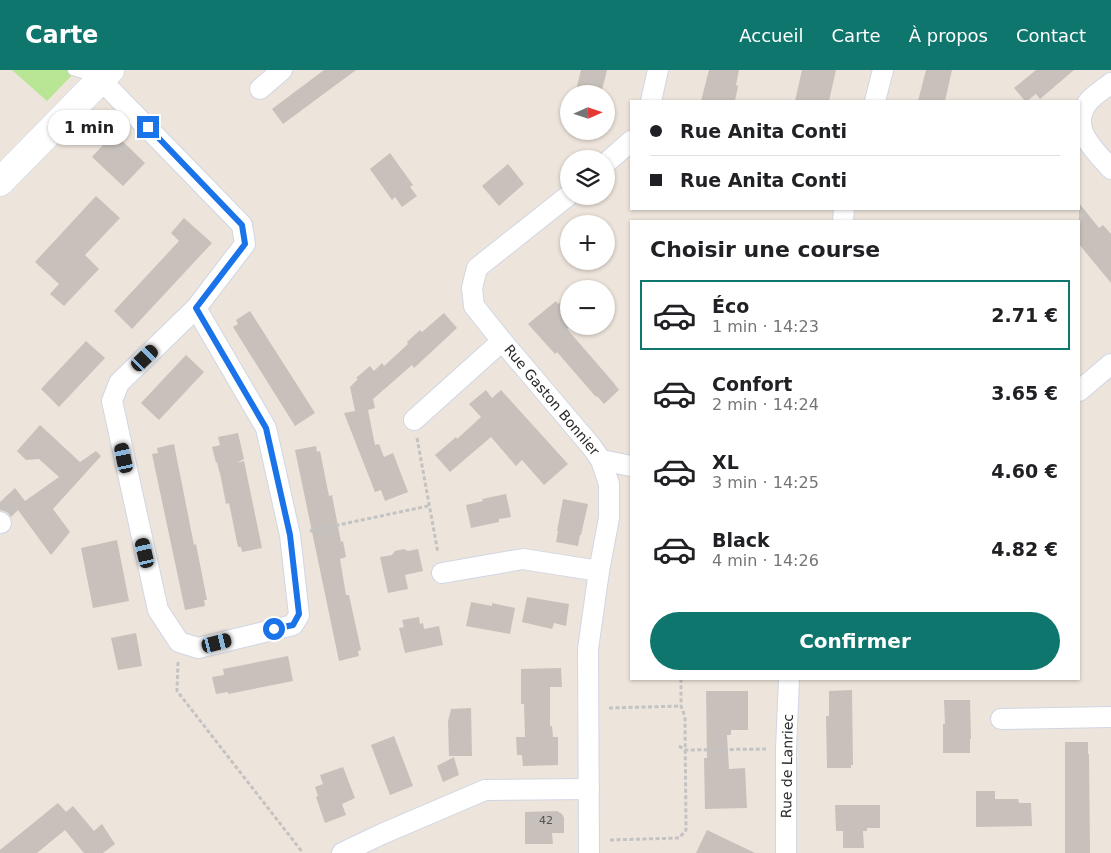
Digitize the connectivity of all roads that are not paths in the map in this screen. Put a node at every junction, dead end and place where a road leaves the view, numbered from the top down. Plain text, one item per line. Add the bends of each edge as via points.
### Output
1 (73, 70) edge
2 (282, 70) edge
3 (658, 70) edge
4 (883, 70) edge
5 (105, 74) edge
6 (1111, 83) edge
7 (260, 89) dead end
8 (651, 100) edge
9 (875, 100) edge
10 (630, 142) edge
11 (615, 155) edge
12 (1111, 169) edge
13 (0, 182) edge
14 (560, 202) edge
15 (196, 308) junction
16 (502, 341) junction
17 (1109, 369) edge
18 (1080, 390) edge
19 (414, 420) road end
20 (601, 460) junction
21 (630, 466) edge
22 (599, 571) junction
23 (442, 573) road end
24 (789, 680) edge
25 (1111, 716) edge
26 (1001, 719) dead end
27 (589, 789) junction
28 (383, 843) edge
29 (342, 853) edge
30 (589, 853) edge
31 (786, 853) edge

1 - 5 lane
2 - 7 street
3 - 8 street
4 - 9 street
5 - 13 main road
5 - 15 street via 242,225 245,244
6 - 12 street via 1090,100 1081,117 1081,128 1088,142
10 - 11 street
14 - 16 street, Rue Gaston Bonnier via 477,268 472,288 474,306
15 - 15 street via 119,383 112,400 158,610 179,642 198,648 293,625 299,614 290,535 266,428
16 - 19 street, Rue Gaston Bonnier
16 - 20 street, Rue Gaston Bonnier
17 - 18 street
20 - 21 street, Rue Gaston Bonnier
20 - 22 street, Rue Gaston Bonnier via 609,484 609,518
22 - 23 street via 523,559
22 - 27 street, Rue Gaston Bonnier via 588,649
24 - 31 street, Rue de Lanriec
25 - 26 street
27 - 28 street via 485,790
27 - 30 street, Rue Gaston Bonnier
28 - 29 street

